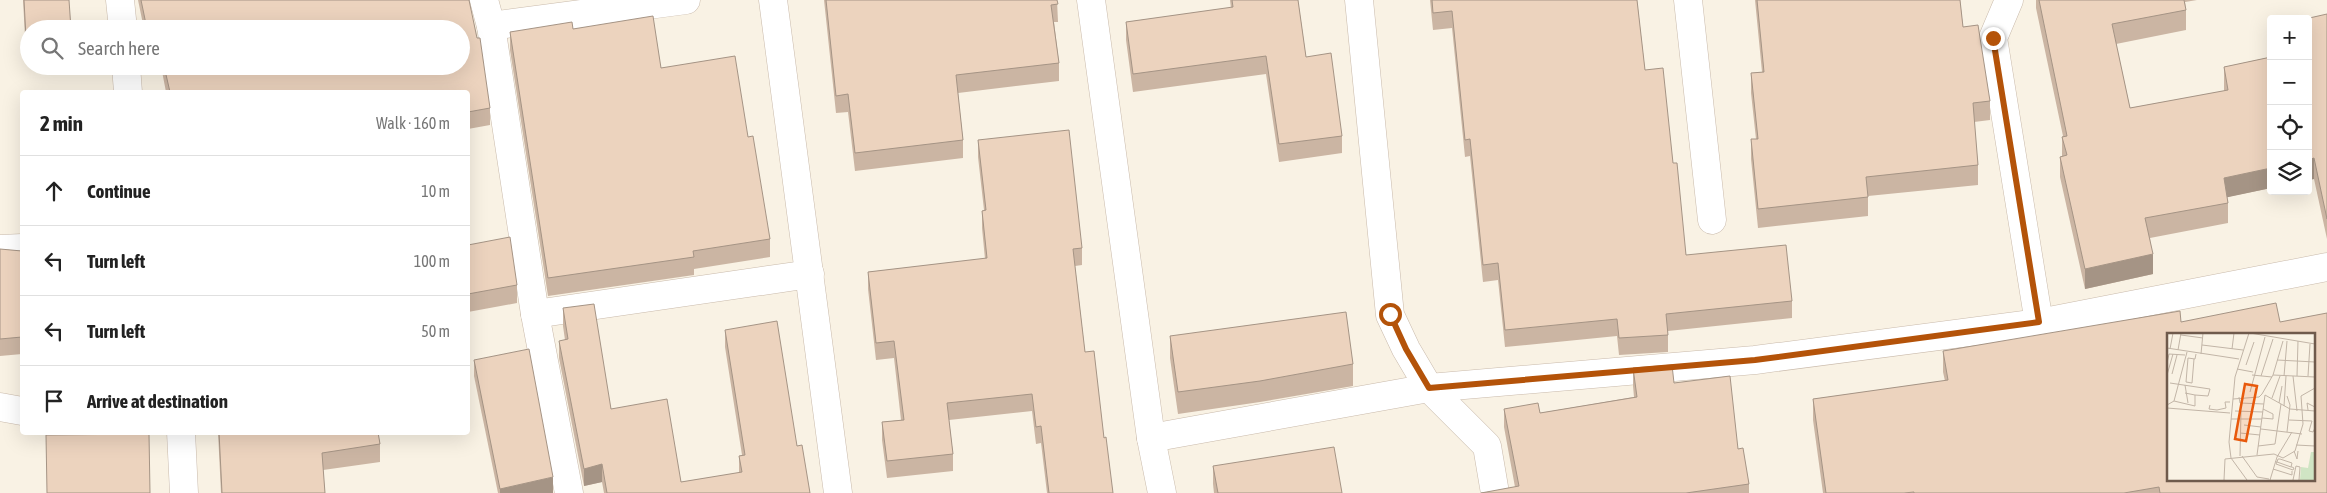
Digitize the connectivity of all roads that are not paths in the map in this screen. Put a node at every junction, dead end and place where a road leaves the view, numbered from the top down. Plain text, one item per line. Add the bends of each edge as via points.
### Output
1 (120, 0) edge
2 (484, 0) edge
3 (686, 0) edge
4 (773, 0) edge
5 (1091, 0) edge
6 (1359, 0) edge
7 (1688, 0) edge
8 (2009, 0) edge
9 (122, 20) edge
10 (491, 26) junction
11 (127, 75) edge
12 (128, 90) edge
13 (1712, 220) dead end
14 (20, 248) edge
15 (0, 249) edge
16 (2327, 267) edge
17 (810, 274) junction
18 (535, 314) junction
19 (2039, 322) junction
20 (1429, 388) junction
21 (0, 407) edge
22 (20, 411) edge
23 (181, 435) edge
24 (1151, 438) junction
25 (184, 493) edge
26 (569, 493) edge
27 (838, 493) edge
28 (1162, 493) edge
29 (1495, 493) edge

1 - 9 street
2 - 10 street
3 - 10 street
4 - 17 street
5 - 24 street
6 - 20 street via 1390,314
7 - 13 street
8 - 19 street via 1993,38
10 - 18 street
11 - 12 street
14 - 15 street
16 - 19 street
17 - 18 street
17 - 27 street
18 - 26 street
19 - 20 street via 1755,360
20 - 24 street
20 - 29 street via 1487,446
21 - 22 street
23 - 25 street
24 - 28 street

